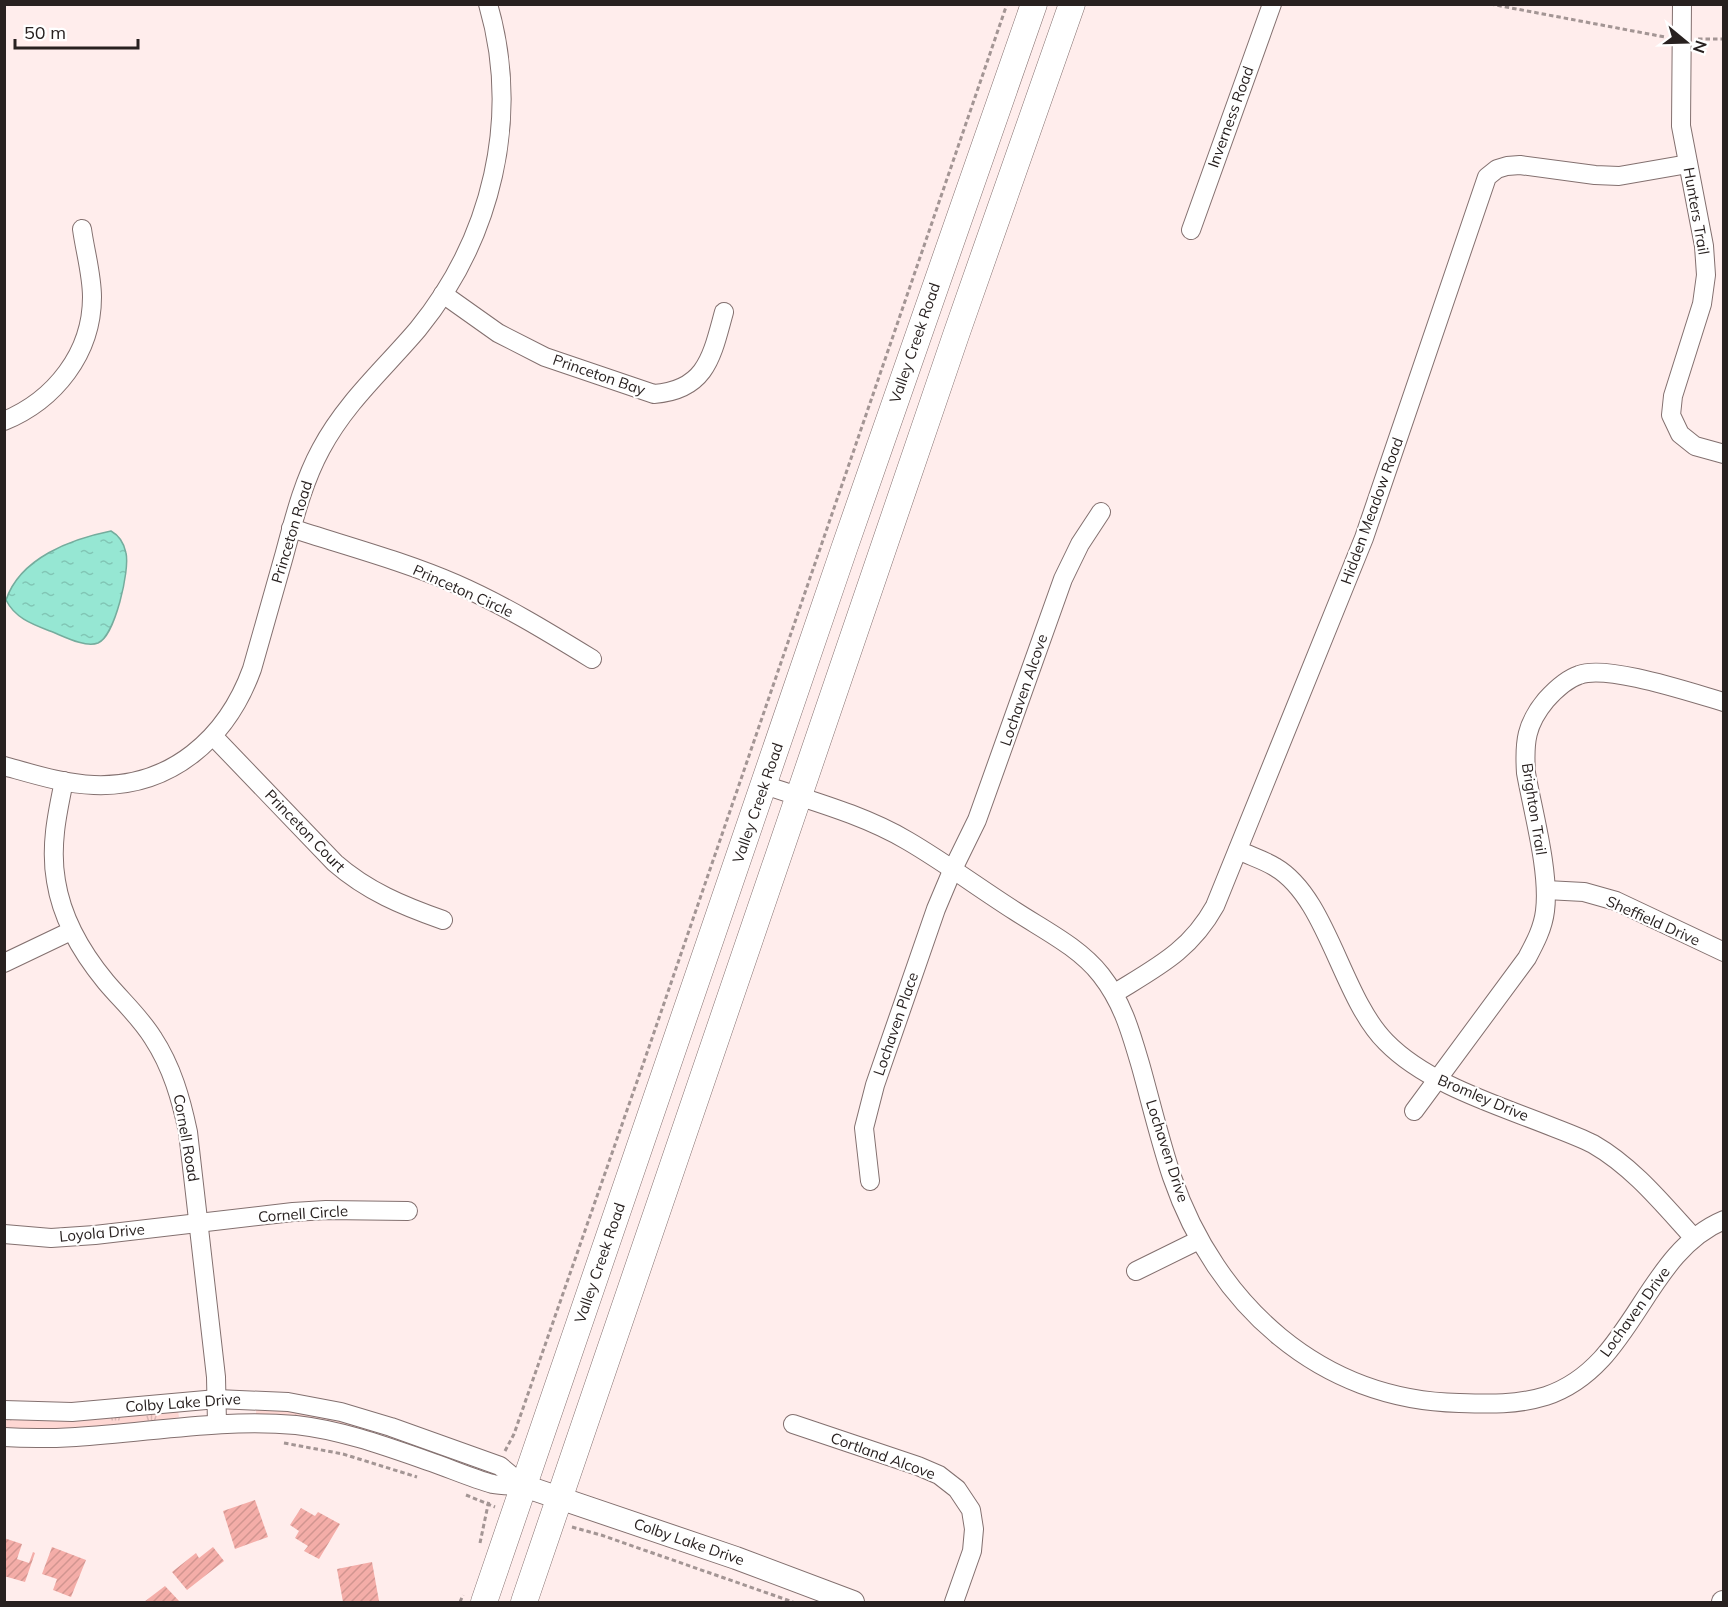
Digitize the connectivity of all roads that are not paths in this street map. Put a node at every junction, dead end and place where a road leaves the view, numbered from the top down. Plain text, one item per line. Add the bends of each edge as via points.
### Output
1 (488, 4) edge
2 (1034, 4) edge
3 (1072, 4) edge
4 (1272, 4) edge
5 (1682, 4) edge
6 (1688, 164) junction
7 (82, 229) dead end
8 (1191, 230) dead end
9 (443, 294) junction
10 (724, 312) dead end
11 (4, 421) edge
12 (1724, 454) edge
13 (1101, 512) dead end
14 (291, 528) junction
15 (592, 659) dead end
16 (1724, 702) edge
17 (213, 736) junction
18 (4, 766) edge
19 (64, 781) junction
20 (764, 785) junction
21 (799, 797) junction
22 (1238, 850) junction
23 (952, 871) junction
24 (1546, 890) junction
25 (443, 920) dead end
26 (71, 931) junction
27 (1724, 952) edge
28 (4, 963) edge
29 (1115, 993) junction
30 (1437, 1080) junction
31 (1414, 1111) dead end
32 (870, 1181) dead end
33 (408, 1210) dead end
34 (1724, 1220) edge
35 (199, 1224) junction
36 (4, 1234) edge
37 (1693, 1237) junction
38 (1199, 1240) junction
39 (1136, 1271) dead end
40 (217, 1398) junction
41 (4, 1410) edge
42 (217, 1424) junction
43 (793, 1424) dead end
44 (4, 1437) edge
45 (524, 1486) junction
46 (560, 1497) junction
47 (474, 1597) edge
48 (524, 1602) edge
49 (853, 1602) edge
50 (954, 1602) edge

1 - 9 street, Princeton Road via 502,100 499,145 482,218 470,248
2 - 20 main road, Valley Creek Road
3 - 21 main road
4 - 8 street, Inverness Road
5 - 6 street, Hunters Trail via 1680,95
6 - 12 street, Hunters Trail via 1706,275 1702,304 1673,396 1671,415 1680,435 1695,446
6 - 22 street, Hidden Meadow Road via 1619,176 1520,165 1497,169 1486,177 1364,538
7 - 11 street via 92,294 85,339 62,380 45,397
9 - 10 street, Princeton Bay via 498,333 545,357 654,394 671,393 701,374 710,360
9 - 14 street, Princeton Road via 341,416 308,477
13 - 23 street, Lochaven Alcove via 1063,579 986,798
14 - 15 street, Princeton Circle via 458,585 541,627
14 - 17 street, Princeton Road via 243,694
16 - 24 street, Brighton Trail via 1579,666 1554,690 1534,715 1527,738 1526,773
17 - 19 street, Princeton Road via 174,766 150,777 94,785
17 - 25 street, Princeton Court via 353,879
18 - 19 street, Princeton Road
19 - 26 street, Cornell Road via 53,849 56,880
20 - 21 street, Lochaven Drive
20 - 45 main road, Valley Creek Road
21 - 23 street, Lochaven Drive via 876,825
21 - 46 main road
22 - 29 street, Hidden Meadow Road via 1204,926 1165,962
22 - 30 street, Bromley Drive via 1275,866 1289,877 1314,910 1370,1023 1393,1049
23 - 29 street, Lochaven Drive via 1071,947
23 - 32 street, Lochaven Place via 875,1085 864,1128
24 - 27 street, Sheffield Drive via 1584,892 1616,901
24 - 30 street, Brighton Trail via 1538,938 1527,958
26 - 28 street
26 - 35 street, Cornell Road via 107,984 154,1038 170,1068 188,1132
29 - 38 street, Lochaven Drive via 1129,1025 1172,1178
30 - 31 street, Brighton Trail
30 - 37 street, Bromley Drive via 1592,1144 1641,1180
33 - 35 street, Cornell Circle via 326,1210
34 - 37 street, Lochaven Drive
35 - 36 street, Loyola Drive via 51,1238
35 - 40 street, Cornell Road
37 - 38 street, Lochaven Drive via 1671,1261 1609,1352 1592,1369 1551,1394 1503,1405 1417,1400 1347,1380 1315,1362 1258,1317 1224,1279
38 - 39 street
40 - 41 street, Colby Lake Drive via 72,1412
40 - 42 street, Cornell Road
40 - 45 street, Colby Lake Drive via 282,1401 350,1414 500,1466
42 - 44 street, Colby Lake Drive via 78,1438
42 - 45 street, Colby Lake Drive via 260,1423 322,1429 494,1484
43 - 50 street, Cortland Alcove via 918,1466 957,1489 971,1510 974,1528 972,1551
45 - 46 street, Colby Lake Drive
45 - 47 main road, Valley Creek Road
46 - 48 main road
46 - 49 street, Colby Lake Drive

